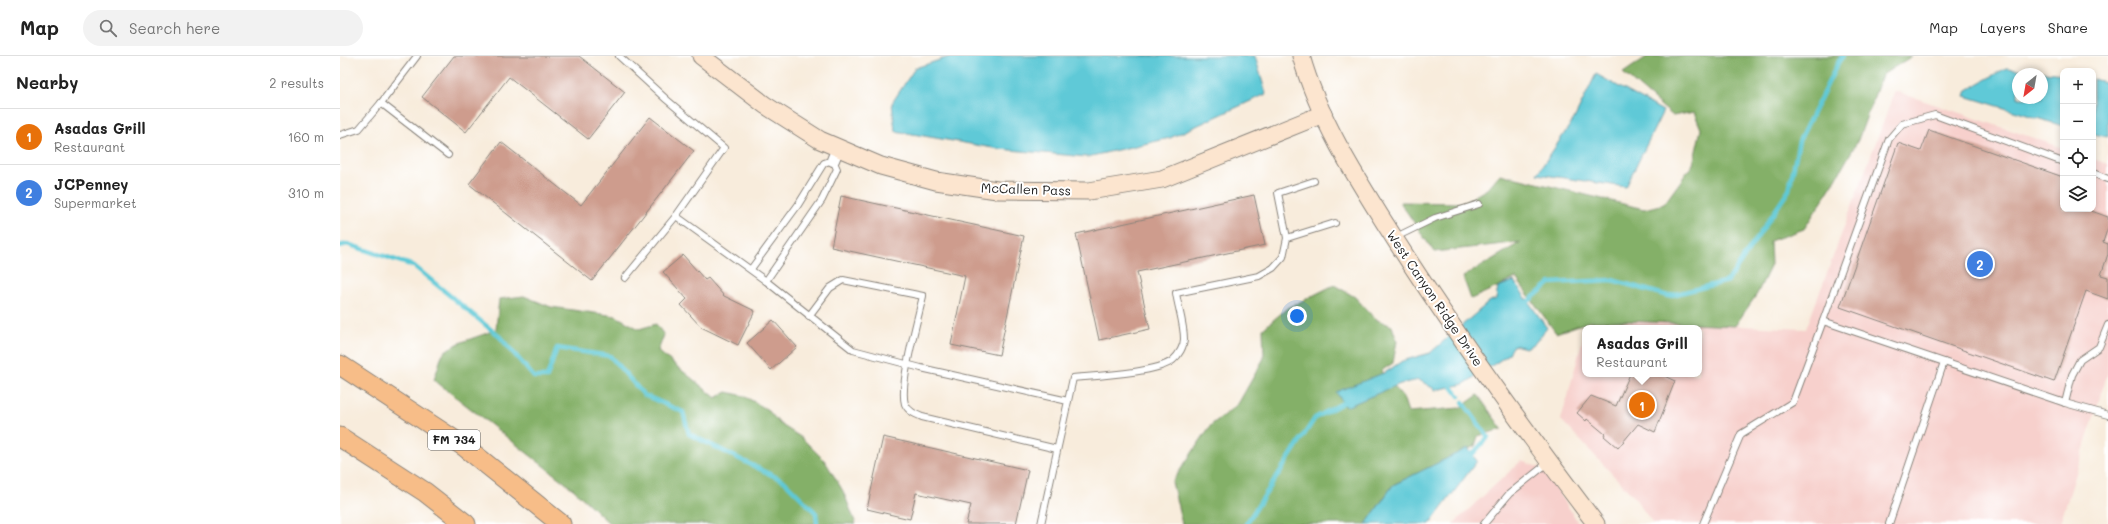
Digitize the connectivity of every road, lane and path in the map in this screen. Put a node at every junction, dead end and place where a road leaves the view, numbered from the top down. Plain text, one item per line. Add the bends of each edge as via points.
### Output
1 (417, 56) edge
2 (619, 56) edge
3 (701, 56) edge
4 (1301, 56) edge
5 (381, 103) junction
6 (1323, 114) junction
7 (340, 135) edge
8 (835, 154) junction
9 (448, 155) dead end
10 (2060, 161) edge
11 (2096, 174) edge
12 (2108, 179) edge
13 (1314, 180) dead end
14 (1479, 204) dead end
15 (676, 216) junction
16 (1335, 223) dead end
17 (1287, 238) junction
18 (1394, 238) junction
19 (751, 269) junction
20 (625, 278) dead end
21 (766, 281) junction
22 (809, 316) junction
23 (1824, 321) junction
24 (2108, 325) edge
25 (1944, 362) junction
26 (340, 365) edge
27 (908, 365) junction
28 (1068, 401) junction
29 (2065, 403) junction
30 (2108, 415) edge
31 (340, 437) edge
32 (1057, 449) junction
33 (1549, 462) junction
34 (466, 524) edge
35 (561, 524) edge
36 (1041, 524) edge
37 (1484, 524) edge
38 (1596, 524) edge
39 (1703, 524) edge
40 (1889, 524) edge

1 - 5 lane
2 - 15 lane via 724,148
3 - 8 street, McCallen Pass via 765,105 820,140
4 - 6 street, West Canyon Ridge Drive
5 - 7 lane via 360,129
5 - 9 lane
6 - 8 street, McCallen Pass via 1162,179 1089,191 997,190 936,181
6 - 18 street, West Canyon Ridge Drive via 1345,158
8 - 19 lane via 824,163 798,205
8 - 21 lane via 837,170 822,200
10 - 23 lane via 1935,115 1902,124 1889,139
11 - 12 lane
13 - 17 lane via 1278,193
14 - 18 lane via 1435,218
15 - 19 lane
15 - 20 lane
16 - 17 lane
17 - 28 lane via 1283,257 1273,268 1259,276 1176,293 1184,339 1180,351 1172,361 1158,367 1073,378
18 - 33 street, West Canyon Ridge Drive via 1439,307
19 - 21 lane
21 - 22 lane
22 - 27 lane via 853,350
22 - 27 lane via 830,288 843,280 922,296
23 - 25 lane
23 - 39 lane via 1793,402 1742,434
24 - 29 lane via 2099,347 2080,360 2072,375
25 - 29 lane
25 - 40 lane
26 - 35 main road, FM 734 via 465,447
27 - 28 lane
27 - 32 lane via 904,395 906,405 912,412 922,417
28 - 32 lane
29 - 30 lane
31 - 34 main road via 425,492
32 - 36 lane
33 - 37 lane via 1509,494
33 - 38 street, West Canyon Ridge Drive

